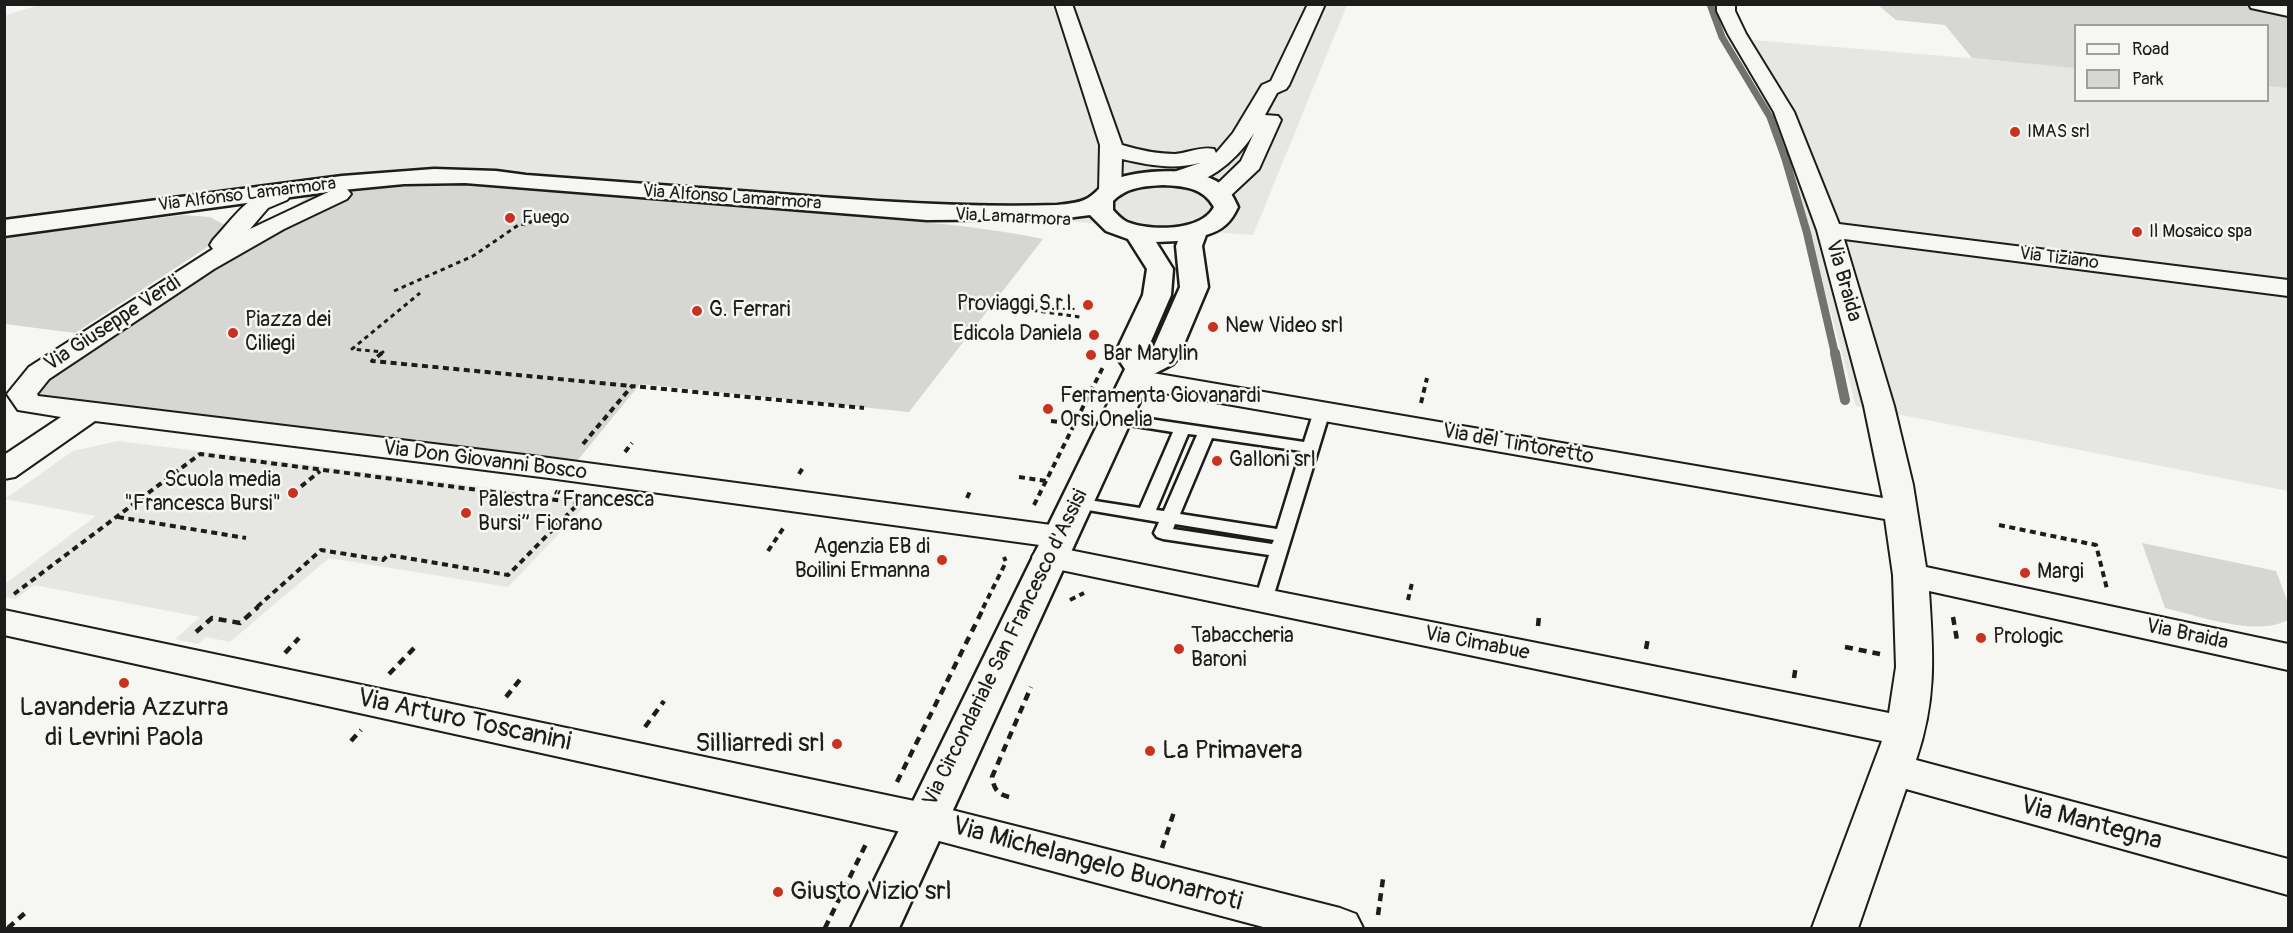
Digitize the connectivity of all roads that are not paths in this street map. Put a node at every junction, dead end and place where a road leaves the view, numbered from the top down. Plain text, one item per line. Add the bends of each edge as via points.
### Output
1 (1063, 4) edge
2 (1317, 4) edge
3 (1726, 4) edge
4 (2257, 4) edge
5 (2289, 11) edge
6 (1279, 85) junction
7 (1262, 101) junction
8 (1114, 148) junction
9 (403, 177) junction
10 (1150, 179) junction
11 (1176, 179) junction
12 (526, 182) junction
13 (339, 194) junction
14 (1219, 194) junction
15 (275, 199) junction
16 (1107, 205) junction
17 (128, 211) junction
18 (938, 213) joint
19 (276, 224) junction
20 (4, 228) edge
21 (1829, 230) junction
22 (1195, 231) junction
23 (1137, 233) junction
24 (4, 236) edge
25 (206, 264) junction
26 (2289, 288) edge
27 (1138, 374) junction
28 (13, 396) edge
29 (1322, 411) junction
30 (88, 412) junction
31 (1116, 419) junction
32 (1182, 429) junction
33 (1206, 432) junction
34 (1311, 448) junction
35 (4, 470) edge
36 (1076, 502) junction
37 (1901, 511) junction
38 (1146, 514) junction
39 (1170, 518) junction
40 (1281, 544) junction
41 (1054, 547) junction
42 (1910, 574) junction
43 (1264, 600) junction
44 (6, 610) edge
45 (2289, 657) edge
46 (1900, 751) junction
47 (924, 820) junction
48 (2289, 877) edge
49 (1359, 922) edge
50 (875, 928) edge
51 (1835, 928) edge

1 - 8 street
2 - 6 street
3 - 21 street, Via Braida via 1737,34 1784,112
4 - 5 street
6 - 7 street via 1269,89
6 - 14 street via 1284,90 1251,164
7 - 8 street via 1241,105 1215,149 1205,155 1164,160 1140,158
7 - 11 street via 1231,153 1218,164
8 - 10 street via 1132,171
8 - 16 street
9 - 12 street, Via Alfonso Lamarmora via 477,175
9 - 15 street, Via Alfonso Lamarmora
9 - 17 street, Via Alfonso Lamarmora
10 - 11 street
10 - 16 street via 1120,185
11 - 14 street
12 - 13 street, Via Alfonso Lamarmora via 417,185
12 - 18 street, Via Alfonso Lamarmora
13 - 15 street, Via Alfonso Lamarmora
13 - 19 street, Via Giuseppe Verdi
14 - 22 street via 1226,210 1210,226
15 - 17 street, Via Alfonso Lamarmora
15 - 19 street
15 - 24 street, Via Alfonso Lamarmora
15 - 25 street, Via Giuseppe Verdi
16 - 18 street, Via Lamarmora via 1010,220
16 - 23 street
17 - 20 street, Via Alfonso Lamarmora
19 - 25 street, Via Giuseppe Verdi
21 - 26 street, Via Tiziano
21 - 37 street, Via Braida via 1879,406
22 - 23 street
22 - 27 street via 1190,246 1194,286 1162,358
23 - 27 street via 1160,269 1157,295 1130,354
25 - 28 street, Via Giuseppe Verdi via 39,373
27 - 29 street, Via del Tintoretto
27 - 31 street, Via Circondariale San Francesco d'Assisi
28 - 30 street, Via Giuseppe Verdi via 28,404
29 - 34 lane
29 - 37 street, Via del Tintoretto
30 - 35 street
30 - 41 street, Via Don Giovanni Bosco via 549,468
31 - 32 lane
31 - 36 street, Via Circondariale San Francesco d'Assisi
32 - 33 lane
32 - 38 lane
33 - 34 lane
33 - 39 lane
34 - 40 lane
36 - 38 lane
36 - 41 street, Via Circondariale San Francesco d'Assisi
37 - 42 street, Via Braida
38 - 39 lane
39 - 40 lane
40 - 43 lane
41 - 43 street, Via Cimabue
41 - 47 street, Via Circondariale San Francesco d'Assisi
42 - 45 street, Via Braida
42 - 46 street, Via Braida via 1915,667
43 - 46 street, Via Cimabue
44 - 47 street, Via Arturo Toscanini
46 - 48 street, Via Mantegna
46 - 51 street, Via Braida
47 - 49 street, Via Michelangelo Buonarroti
47 - 50 street, Via Circondariale San Francesco d'Assisi

